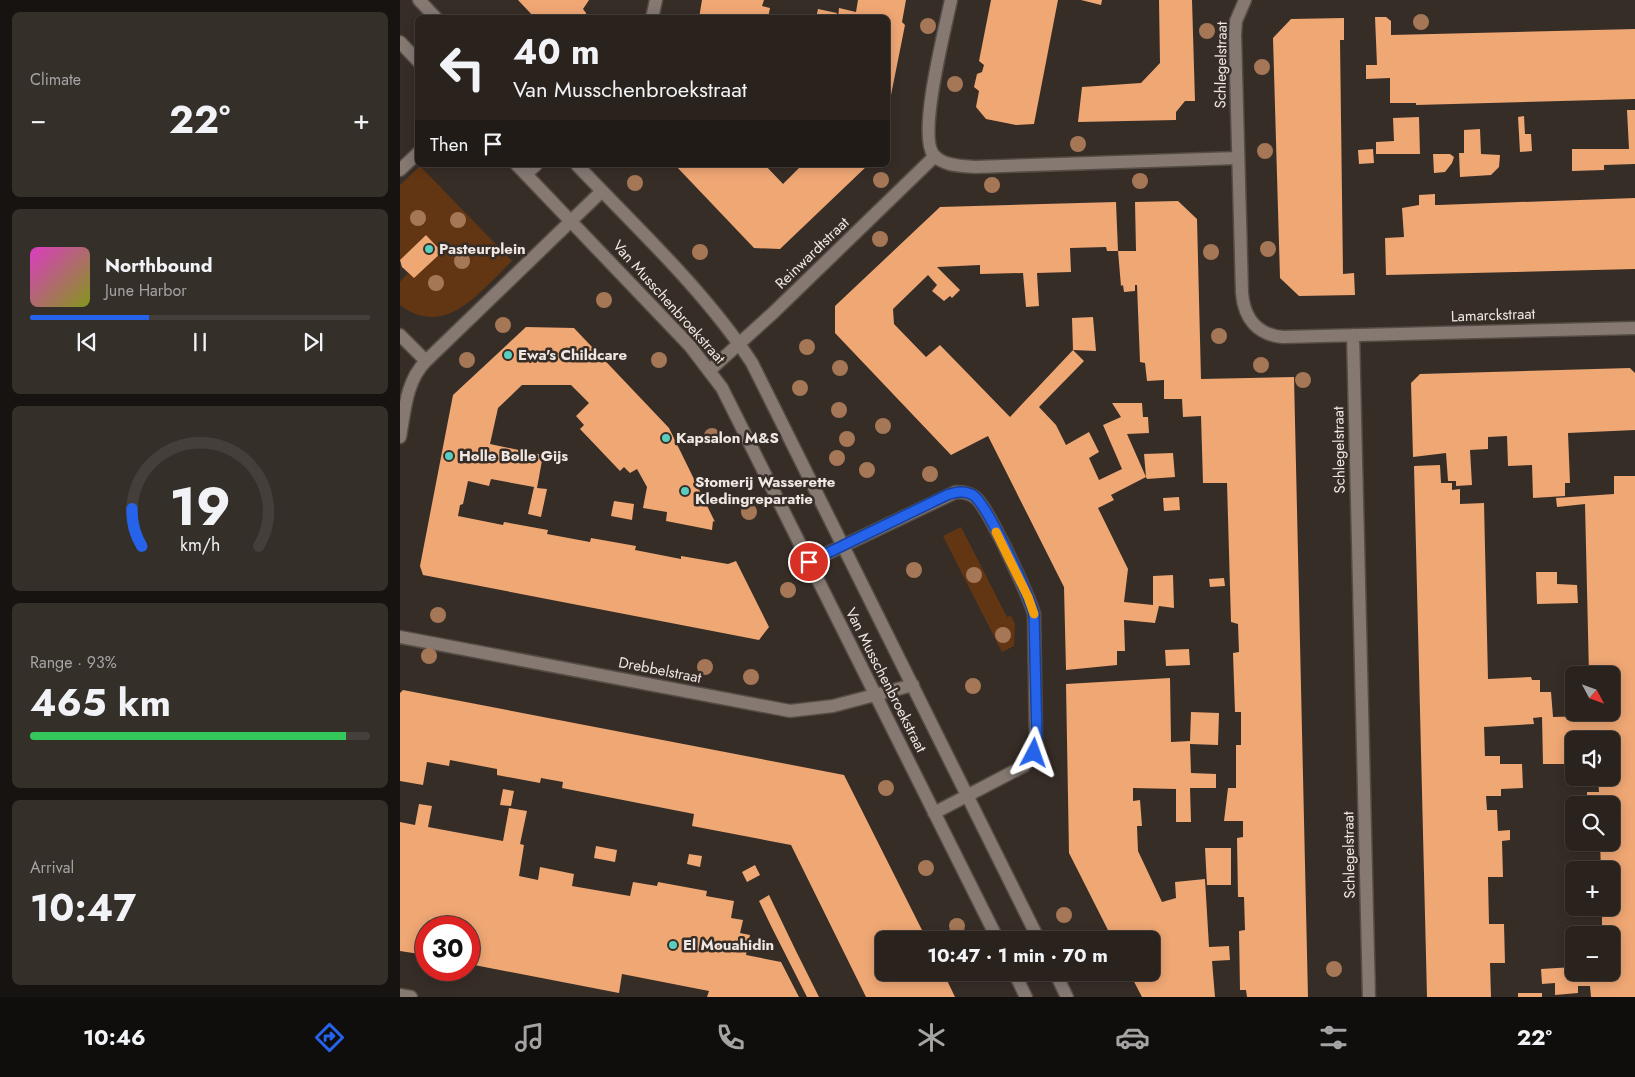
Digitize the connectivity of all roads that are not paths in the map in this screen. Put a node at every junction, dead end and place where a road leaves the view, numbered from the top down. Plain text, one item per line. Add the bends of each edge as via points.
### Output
1 (419, 0) edge
2 (656, 0) edge
3 (951, 0) edge
4 (1245, 0) edge
5 (433, 15) edge
6 (653, 15) edge
7 (400, 42) edge
8 (415, 58) edge
9 (415, 156) edge
10 (935, 156) junction
11 (1237, 158) junction
12 (579, 167) edge
13 (400, 170) edge
14 (522, 170) edge
15 (602, 192) junction
16 (571, 221) junction
17 (1635, 328) edge
18 (400, 335) edge
19 (1353, 336) junction
20 (739, 344) junction
21 (426, 361) junction
22 (710, 370) junction
23 (400, 437) edge
24 (843, 545) junction
25 (809, 562) junction
26 (400, 637) edge
27 (912, 685) junction
28 (876, 696) junction
29 (968, 796) junction
30 (934, 812) junction
31 (994, 931) edge
32 (1035, 931) edge
33 (1018, 981) edge
34 (1059, 981) edge
35 (400, 995) edge
36 (411, 997) edge
37 (1026, 997) edge
38 (1067, 997) edge
39 (1369, 997) edge

1 - 5 street
2 - 6 street
3 - 10 street via 928,117 928,140
4 - 11 street, Schlegelstraat via 1236,21 1235,35
7 - 8 street
9 - 13 street
10 - 11 street via 951,164 976,166
10 - 20 street, Reinwardtstraat
11 - 19 street, Schlegelstraat via 1242,295 1251,322 1272,336
12 - 15 street, Van Musschenbroekstraat
14 - 16 street, Van Musschenbroekstraat
15 - 16 street
15 - 20 street, Van Musschenbroekstraat via 697,292
16 - 21 street
16 - 22 street, Van Musschenbroekstraat
17 - 19 street, Lamarckstraat
18 - 21 street
19 - 39 street, Schlegelstraat
20 - 22 street, Reinwardtstraat
20 - 24 street, Van Musschenbroekstraat via 764,386
21 - 23 street via 410,383
22 - 25 street, Van Musschenbroekstraat via 730,401
24 - 25 street
24 - 27 street, Van Musschenbroekstraat
24 - 29 street via 956,492 973,496 985,509 1034,614 1037,740 1028,764
25 - 28 street, Van Musschenbroekstraat
26 - 28 street, Drebbelstraat via 790,711 814,710
27 - 28 street, Drebbelstraat
27 - 29 street, Van Musschenbroekstraat
28 - 30 street, Van Musschenbroekstraat
29 - 30 street
29 - 32 street, Van Musschenbroekstraat
30 - 31 street, Van Musschenbroekstraat
33 - 37 street
34 - 38 street
35 - 36 street

